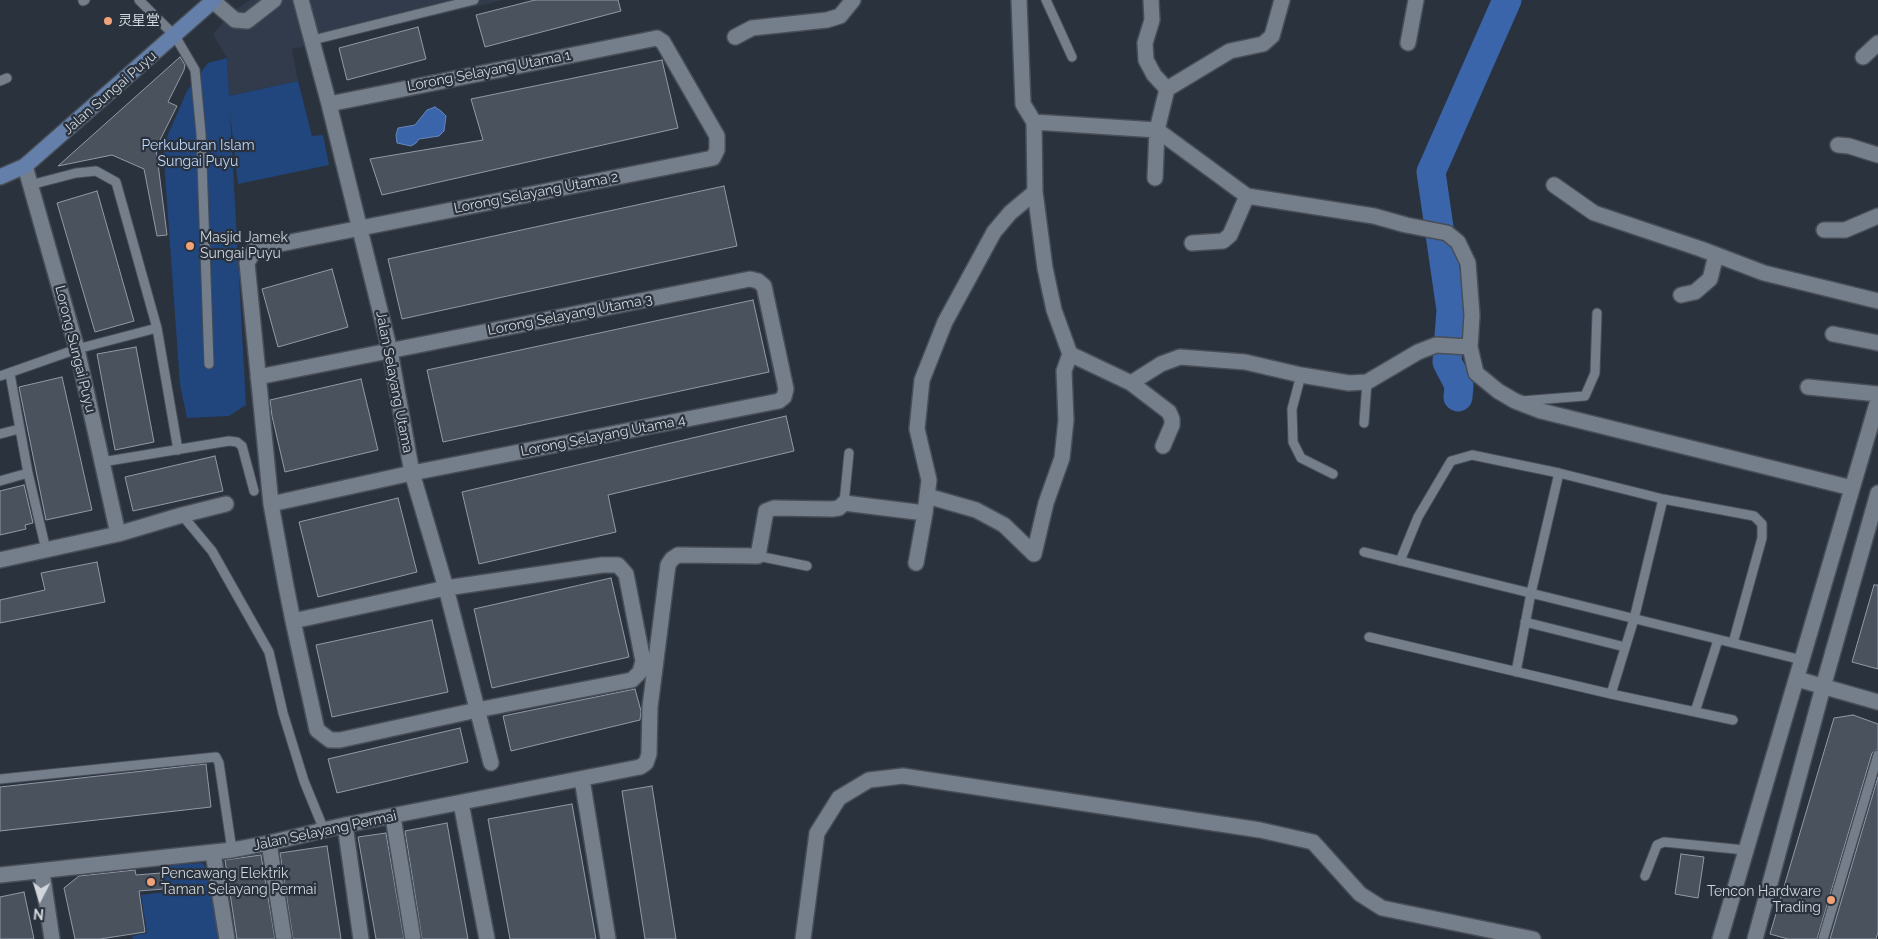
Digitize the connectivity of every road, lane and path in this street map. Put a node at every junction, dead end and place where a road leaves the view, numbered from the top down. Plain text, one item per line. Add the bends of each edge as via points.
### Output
1 (139, 0) edge
2 (213, 0) edge
3 (274, 0) edge
4 (301, 0) edge
5 (474, 0) edge
6 (853, 0) edge
7 (1018, 0) edge
8 (1046, 0) edge
9 (1151, 0) edge
10 (1282, 0) edge
11 (1416, 0) edge
12 (175, 36) junction
13 (735, 37) dead end
14 (312, 40) junction
15 (1878, 42) edge
16 (1408, 43) dead end
17 (1863, 57) dead end
18 (1072, 58) dead end
19 (1167, 89) junction
20 (329, 104) junction
21 (1034, 122) junction
22 (1157, 130) junction
23 (1838, 145) dead end
24 (1878, 155) edge
25 (713, 158) joint
26 (25, 166) junction
27 (0, 177) edge
28 (1155, 178) dead end
29 (30, 184) junction
30 (1554, 185) dead end
31 (1035, 192) junction
32 (1246, 196) junction
33 (1878, 216) edge
34 (360, 228) junction
35 (1824, 230) dead end
36 (1192, 243) dead end
37 (1716, 255) junction
38 (1681, 295) dead end
39 (1878, 301) edge
40 (1597, 313) dead end
41 (157, 328) junction
42 (1833, 334) dead end
43 (1878, 343) edge
44 (1466, 347) junction
45 (77, 350) junction
46 (390, 351) junction
47 (1070, 354) junction
48 (209, 364) dead end
49 (10, 374) junction
50 (1301, 375) junction
51 (0, 376) edge
52 (258, 377) junction
53 (1367, 382) junction
54 (1131, 383) junction
55 (1808, 387) dead end
56 (786, 389) joint
57 (1878, 394) edge
58 (1878, 400) edge
59 (1515, 401) junction
60 (1364, 423) dead end
61 (19, 429) junction
62 (0, 434) edge
63 (1163, 446) dead end
64 (178, 450) junction
65 (849, 453) dead end
66 (102, 462) junction
67 (412, 473) junction
68 (1559, 473) junction
69 (28, 474) junction
70 (1333, 474) dead end
71 (0, 481) edge
72 (1852, 488) junction
73 (254, 491) dead end
74 (1878, 493) edge
75 (927, 496) junction
76 (1663, 499) junction
77 (844, 503) junction
78 (226, 504) dead end
79 (271, 504) junction
80 (925, 513) junction
81 (182, 515) junction
82 (118, 534) junction
83 (46, 550) junction
84 (1364, 552) dead end
85 (758, 556) junction
86 (0, 560) edge
87 (1400, 561) junction
88 (916, 563) dead end
89 (807, 566) dead end
90 (446, 588) junction
91 (1531, 593) junction
92 (1634, 618) junction
93 (293, 621) junction
94 (1525, 622) junction
95 (1369, 637) dead end
96 (1718, 640) junction
97 (1733, 643) junction
98 (1625, 647) junction
99 (1802, 660) junction
100 (1516, 672) junction
101 (1797, 679) junction
102 (1823, 686) junction
103 (1611, 694) junction
104 (1878, 702) edge
105 (477, 710) junction
106 (1695, 712) junction
107 (1733, 720) dead end
108 (1878, 755) edge
109 (491, 763) dead end
110 (0, 779) edge
111 (582, 779) junction
112 (461, 803) junction
113 (392, 817) junction
114 (345, 825) junction
115 (324, 830) junction
116 (269, 843) junction
117 (232, 850) junction
118 (1746, 850) junction
119 (213, 853) junction
120 (42, 872) junction
121 (0, 875) edge
122 (1646, 876) dead end
123 (52, 939) edge
124 (227, 939) edge
125 (284, 939) edge
126 (360, 939) edge
127 (413, 939) edge
128 (487, 939) edge
129 (608, 939) edge
130 (803, 939) edge
131 (1533, 939) edge
132 (1720, 939) edge
133 (1755, 939) edge
134 (1823, 939) edge

1 - 12 lane
2 - 3 street via 235,20 247,21
2 - 12 main road, Jalan Sungai Puyu
4 - 14 street, Jalan Selayang Utama
5 - 14 lane
6 - 13 street via 840,16 752,28
7 - 21 street via 1023,104
8 - 18 lane
9 - 19 street via 1152,20 1145,43 1146,60
10 - 19 street via 1272,36 1262,44 1230,51
11 - 16 street
12 - 26 main road, Jalan Sungai Puyu
12 - 48 lane via 195,70 201,134
14 - 20 street, Jalan Selayang Utama
15 - 17 street
19 - 22 street
20 - 25 street, Lorong Selayang Utama 1 via 657,38 663,42 717,136 717,150
20 - 34 street, Jalan Selayang Utama
21 - 22 street
21 - 31 street
22 - 28 street
22 - 32 street
23 - 24 street
25 - 34 street, Lorong Selayang Utama 2
26 - 27 main road, Jalan Sungai Puyu
26 - 29 street, Lorong Sungai Puyu
29 - 41 lane via 96,171 116,182
29 - 45 street, Lorong Sungai Puyu
30 - 37 street via 1594,213
31 - 47 street via 1054,310
31 - 75 street via 994,232 945,322 922,380 917,429 929,480
32 - 36 street via 1230,235 1223,241
32 - 44 street via 1374,216 1447,233 1458,242 1468,263 1472,315
33 - 35 street via 1845,230
34 - 46 street, Jalan Selayang Utama
34 - 52 street, Lorong Selayang Utama 2 via 255,249 247,263
37 - 38 street via 1710,279 1695,292
37 - 39 street via 1764,273
40 - 59 lane via 1595,373 1585,396
41 - 45 lane
41 - 64 lane
42 - 43 street
44 - 53 street via 1436,345
44 - 59 street via 1476,373
45 - 49 lane
45 - 66 street, Lorong Sungai Puyu
46 - 52 street, Lorong Selayang Utama 3
46 - 56 street, Lorong Selayang Utama 3 via 750,279 764,286
46 - 67 street, Jalan Selayang Utama
47 - 54 street
47 - 75 street via 1064,371 1066,420 1062,458 1046,503 1034,554 997,521 976,510
49 - 51 lane
49 - 61 lane
50 - 53 street via 1349,383
50 - 54 street via 1245,362 1180,356
50 - 70 lane via 1292,409 1293,442 1301,458
52 - 79 street
53 - 60 lane
54 - 63 street via 1169,412 1172,425
55 - 57 street
56 - 67 street, Lorong Selayang Utama 4 via 779,402
58 - 72 street
59 - 72 street via 1541,411
61 - 62 lane
61 - 69 lane
64 - 66 lane
64 - 73 lane via 237,442 242,446
65 - 77 lane
66 - 82 street, Lorong Sungai Puyu
67 - 79 street
67 - 90 street, Jalan Selayang Utama
68 - 76 lane
68 - 87 lane via 1472,455 1451,461 1418,517
68 - 91 lane
69 - 71 lane
69 - 83 lane
72 - 99 street
74 - 102 street
75 - 80 street
76 - 92 lane
76 - 97 lane via 1754,516 1762,524 1762,538
77 - 80 street
77 - 85 street via 832,509 766,511
78 - 81 street
79 - 93 street
80 - 88 street
81 - 82 street
81 - 115 lane via 212,552 269,652 304,781
82 - 83 street
83 - 86 street
84 - 87 lane
85 - 89 lane
85 - 111 street, Jalan Selayang Permai via 678,555 672,559 668,565 646,763
87 - 91 lane
90 - 93 street
90 - 105 street, Jalan Selayang Utama
90 - 105 street via 602,565 618,566 626,574 643,661 640,672 632,680
91 - 92 lane
91 - 94 lane
92 - 96 lane
92 - 98 lane
93 - 105 street via 318,730 330,740
94 - 98 lane
94 - 100 lane
95 - 100 lane
96 - 97 lane
96 - 106 lane
97 - 99 lane
98 - 103 lane
99 - 101 street
100 - 103 lane
101 - 102 street
101 - 118 street
102 - 104 street
102 - 133 street
103 - 106 lane
105 - 109 street, Jalan Selayang Utama
106 - 107 lane
108 - 134 lane
110 - 117 lane via 216,757
111 - 112 street, Jalan Selayang Permai
111 - 129 street
112 - 113 street, Jalan Selayang Permai
112 - 128 street
113 - 114 street, Jalan Selayang Permai
113 - 127 street
114 - 115 street, Jalan Selayang Permai
114 - 126 street
115 - 116 street, Jalan Selayang Permai
116 - 117 street, Jalan Selayang Permai
116 - 125 street
117 - 119 street, Jalan Selayang Permai
118 - 122 lane via 1664,842 1657,845
118 - 132 street
119 - 120 street, Jalan Selayang Permai
119 - 124 street
120 - 121 street, Jalan Selayang Permai
120 - 123 street
130 - 131 street via 817,833 839,798 869,780 903,776 1260,830 1313,842 1360,894 1382,908

